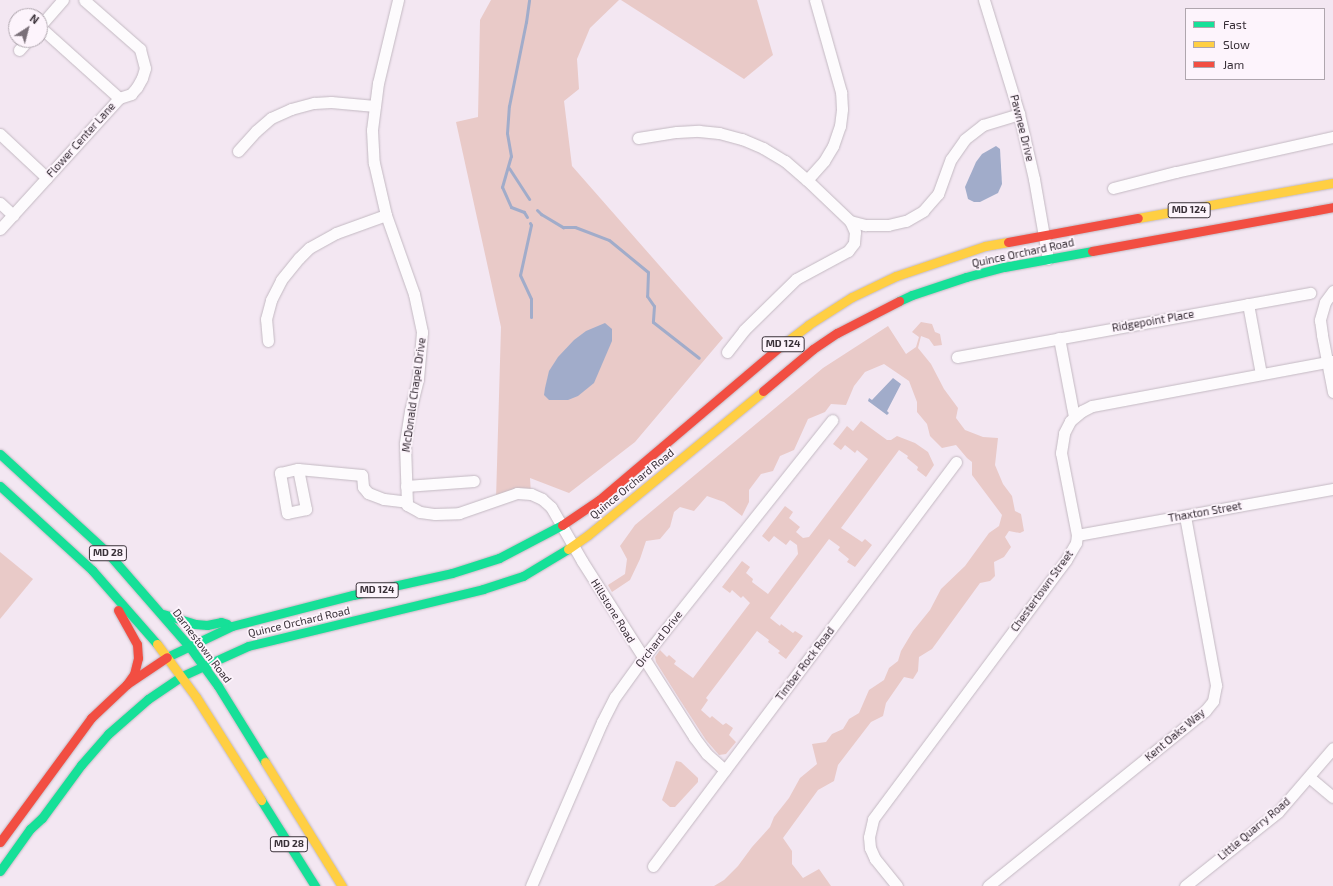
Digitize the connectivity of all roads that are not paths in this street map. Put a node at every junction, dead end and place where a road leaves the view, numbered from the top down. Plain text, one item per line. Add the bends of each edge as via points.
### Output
1 (63, 0) edge
2 (84, 0) edge
3 (398, 0) edge
4 (815, 0) edge
5 (984, 0) edge
6 (48, 18) edge
7 (48, 34) edge
8 (118, 98) junction
9 (375, 106) junction
10 (1019, 114) junction
11 (0, 134) edge
12 (1333, 137) edge
13 (638, 138) dead end
14 (238, 151) dead end
15 (47, 178) junction
16 (807, 180) junction
17 (1333, 183) edge
18 (1113, 188) dead end
19 (0, 203) edge
20 (1333, 207) edge
21 (13, 215) junction
22 (386, 215) junction
23 (850, 221) junction
24 (0, 230) edge
25 (1044, 236) junction
26 (1048, 259) junction
27 (1333, 291) edge
28 (1310, 293) dead end
29 (1248, 304) junction
30 (1059, 338) junction
31 (268, 341) dead end
32 (727, 352) dead end
33 (956, 357) dead end
34 (1330, 361) edge
35 (1261, 374) junction
36 (1333, 392) edge
37 (1074, 417) junction
38 (832, 420) dead end
39 (0, 454) edge
40 (956, 462) dead end
41 (298, 469) dead end
42 (474, 481) dead end
43 (0, 486) edge
44 (406, 486) junction
45 (1333, 489) edge
46 (407, 502) junction
47 (1185, 516) junction
48 (562, 526) junction
49 (1076, 536) junction
50 (574, 547) junction
51 (396, 586) junction
52 (111, 591) junction
53 (385, 596) dead end
54 (376, 606) dead end
55 (163, 614) junction
56 (372, 617) junction
57 (232, 626) junction
58 (189, 646) junction
59 (168, 657) junction
60 (643, 658) junction
61 (203, 665) junction
62 (182, 676) junction
63 (127, 684) junction
64 (1333, 748) edge
65 (725, 770) junction
66 (1309, 776) junction
67 (1333, 797) edge
68 (0, 842) edge
69 (654, 866) dead end
70 (0, 871) edge
71 (315, 886) edge
72 (342, 886) edge
73 (531, 886) edge
74 (897, 886) edge
75 (988, 886) edge
76 (1185, 886) edge

1 - 6 street
2 - 8 street, Flower Center Lane via 140,49 144,58 145,68 137,87 131,94
3 - 9 street, McDonald Chapel Drive
4 - 16 street via 841,92 842,109 840,126 833,146
5 - 10 street, Pawnee Drive
7 - 8 street
8 - 15 street, Flower Center Lane
9 - 14 street via 331,102 291,109 271,118
9 - 22 street, McDonald Chapel Drive via 372,130 374,163
10 - 23 street via 983,125 965,139 951,159 938,194 923,211 906,221 888,225 865,225
10 - 25 street, Pawnee Drive
11 - 15 street
12 - 18 street
13 - 16 street via 677,132 719,133 763,148 785,161
15 - 21 street, Flower Center Lane
16 - 23 street
17 - 25 main road, Quince Orchard Road / MD 124
19 - 21 street
20 - 26 main road, Quince Orchard Road / MD 124
21 - 24 street, Flower Center Lane
22 - 31 street via 336,233 309,248 299,258 281,280 271,300 266,319
22 - 44 street, McDonald Chapel Drive via 414,294 422,332 418,379 404,444
23 - 32 street via 855,232 854,243 848,251 796,279 744,330
25 - 26 street, Pawnee Drive
25 - 48 main road, Quince Orchard Road / MD 124 via 986,246 917,268 873,287 830,311 792,337 599,500
26 - 50 main road, Quince Orchard Road / MD 124 via 966,277 912,295 837,333 789,368
27 - 34 street via 1325,302 1320,320
28 - 29 street, Ridgepoint Place
29 - 30 street, Ridgepoint Place
29 - 35 street
30 - 33 street, Ridgepoint Place
30 - 37 street
34 - 35 street, Chestertown Street
34 - 36 street
35 - 37 street, Chestertown Street via 1092,406
37 - 49 street, Chestertown Street via 1064,433 1061,453
38 - 60 street, Orchard Drive
39 - 55 main road, Darnestown Road / MD 28 via 106,551
40 - 65 street, Timber Rock Road
41 - 46 street via 362,475 362,487 368,493 384,499
42 - 44 street
43 - 52 main road, MD 28
44 - 46 street, McDonald Chapel Drive
45 - 47 street, Thaxton Street
46 - 48 street via 407,505 420,512 459,513 517,493 531,494 551,507
47 - 49 street, Thaxton Street
47 - 75 street, Kent Oaks Way via 1216,685 1213,701 1205,711
48 - 50 street, Hillstone Road
48 - 51 main road, Quince Orchard Road / MD 124 via 518,549 476,566
49 - 74 street, Chestertown Street via 1074,547 1066,560 873,819 869,837 870,848 875,859
50 - 56 main road, Quince Orchard Road / MD 124 via 510,580
50 - 60 street, Hillstone Road
51 - 53 main road
51 - 57 main road, Quince Orchard Road / MD 124
52 - 59 main road, MD 28
52 - 63 main road via 118,613 137,644 138,658 134,674
54 - 56 main road
55 - 57 main road via 196,624 221,622
55 - 58 main road, Darnestown Road / MD 28
56 - 61 main road, Quince Orchard Road / MD 124 via 262,642 235,650
57 - 58 main road, Quince Orchard Road / MD 124
58 - 59 main road, Quince Orchard Road / MD 124
58 - 61 main road, Darnestown Road / MD 28
59 - 62 main road, MD 28
59 - 63 main road, Quince Orchard Road
60 - 65 street, Hillstone Road via 700,746
60 - 73 street, Orchard Drive via 609,709
61 - 62 main road, Quince Orchard Road / MD 124
61 - 72 main road, Darnestown Road / MD 28
62 - 70 main road, Quince Orchard Road via 152,695 108,734 81,765 42,818 30,829
62 - 71 main road, MD 28
63 - 68 main road, Quince Orchard Road via 81,729
64 - 66 street, Little Quarry Road
65 - 69 street, Timber Rock Road
66 - 67 street
66 - 76 street, Little Quarry Road via 1278,812

